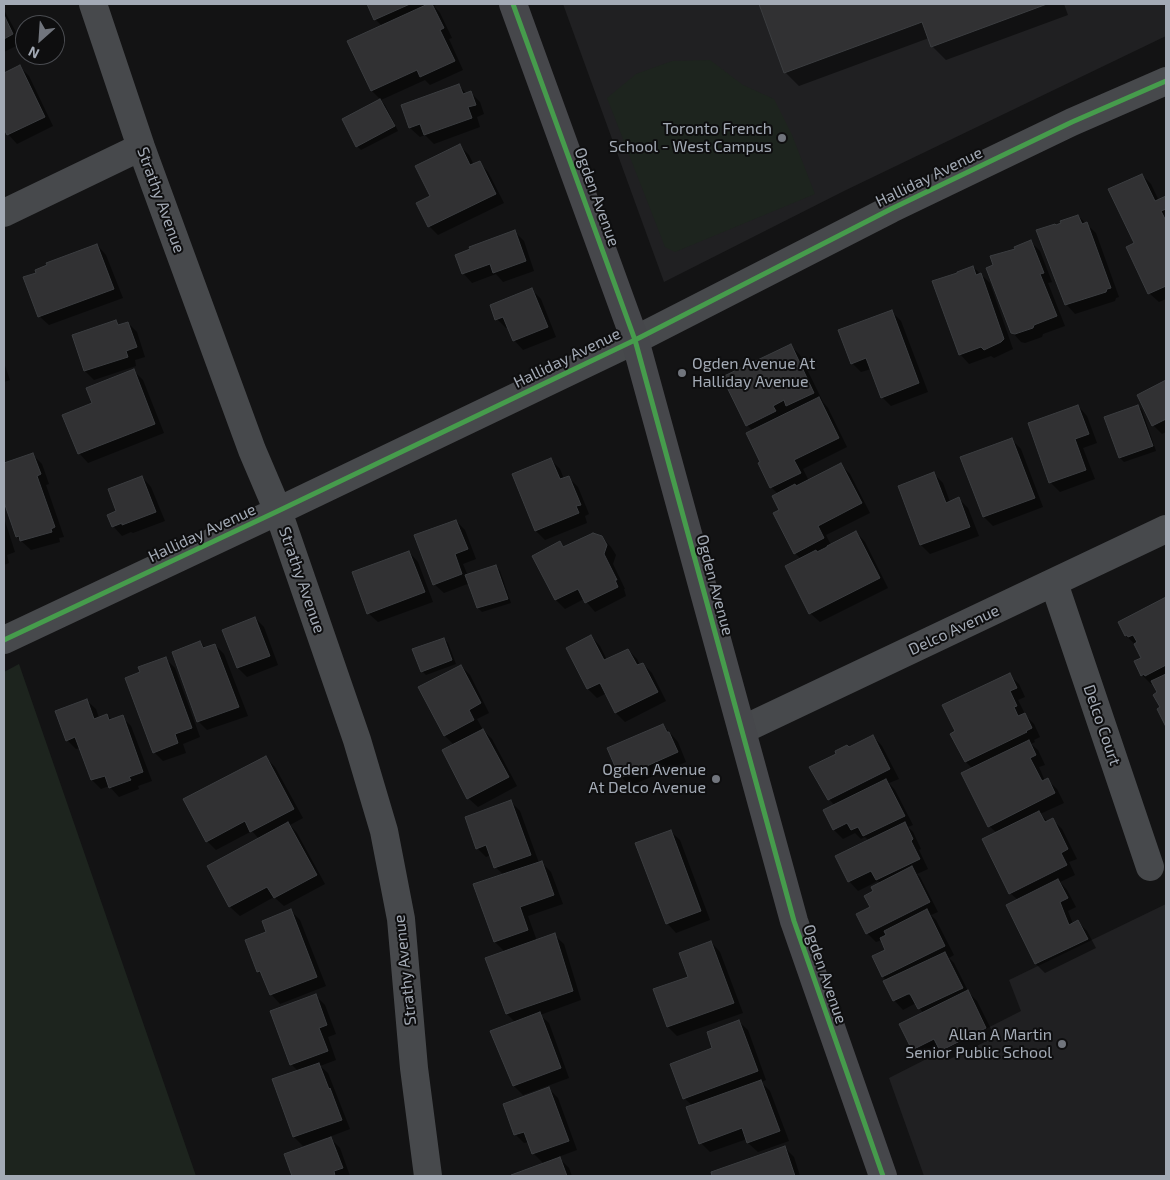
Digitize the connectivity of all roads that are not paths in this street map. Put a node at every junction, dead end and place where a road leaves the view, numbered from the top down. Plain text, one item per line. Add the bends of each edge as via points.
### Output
1 (93, 4) edge
2 (513, 4) edge
3 (1166, 81) edge
4 (142, 147) junction
5 (4, 213) edge
6 (635, 340) junction
7 (278, 511) junction
8 (1166, 528) edge
9 (1054, 583) junction
10 (4, 640) edge
11 (742, 730) junction
12 (1150, 867) dead end
13 (428, 1176) edge
14 (883, 1176) edge

1 - 4 street, Strathy Avenue
2 - 6 street, Ogden Avenue
3 - 6 street, Halliday Avenue via 900,204
4 - 5 street
4 - 7 street, Strathy Avenue via 252,450
6 - 7 street, Halliday Avenue
6 - 11 street, Ogden Avenue
7 - 10 street, Halliday Avenue
7 - 13 street, Strathy Avenue via 357,740 384,832 401,919 414,1068
8 - 9 street, Delco Avenue
9 - 11 street, Delco Avenue
9 - 12 street, Delco Court
11 - 14 street, Ogden Avenue via 794,921

